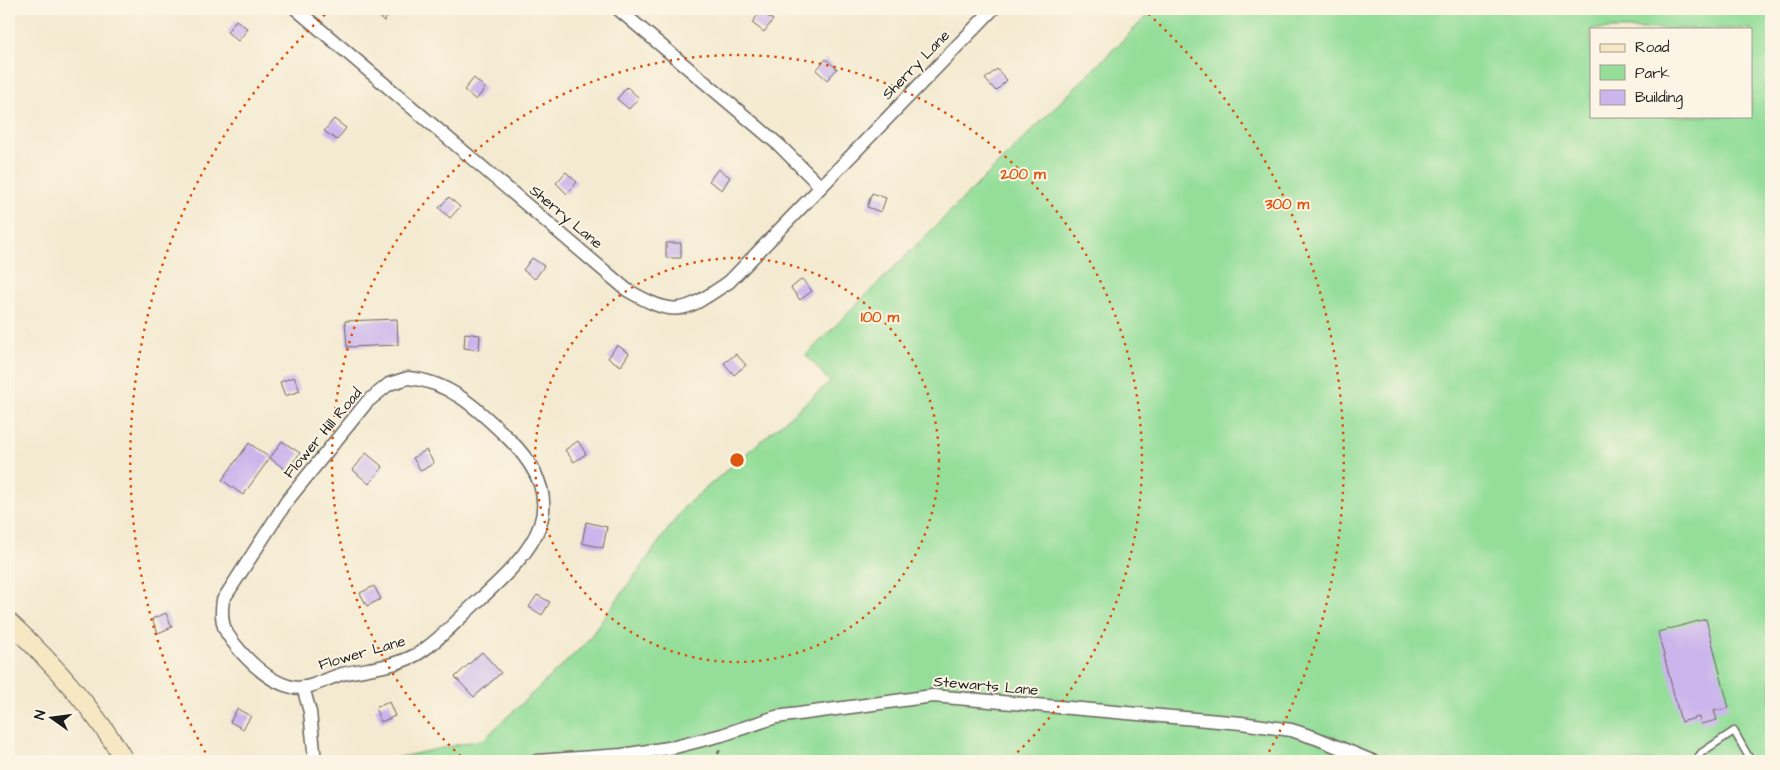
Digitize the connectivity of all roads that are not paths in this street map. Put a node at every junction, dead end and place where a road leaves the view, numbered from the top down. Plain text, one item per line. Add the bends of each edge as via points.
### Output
1 (296, 9) edge
2 (618, 9) edge
3 (993, 9) edge
4 (821, 187) junction
5 (226, 594) joint
6 (9, 622) edge
7 (450, 627) joint
8 (303, 687) junction
9 (1701, 753) junction
10 (125, 761) edge
11 (314, 761) edge
12 (537, 761) edge
13 (1372, 761) edge
14 (1696, 761) edge
15 (1705, 761) edge
16 (1751, 761) edge

1 - 4 street, Sherry Lane via 627,290 652,305 680,310 696,304 729,282
2 - 4 street via 778,145
3 - 4 street, Sherry Lane
5 - 7 street, Flower Hill Road via 287,501 367,402 389,384 399,380 424,379 447,387 473,406 519,450 532,469 545,506 540,529 530,546 501,580
5 - 8 street, Flower Lane via 220,618 227,637 253,665 278,682 293,688
6 - 10 street via 44,655 90,709
7 - 8 street, Flower Lane via 418,654 386,666 341,674
8 - 11 street via 310,712
9 - 14 lane
9 - 15 lane
9 - 16 lane via 1734,731
12 - 13 street, Stewarts Lane via 622,755 675,747 776,717 933,696 1241,723 1299,733

